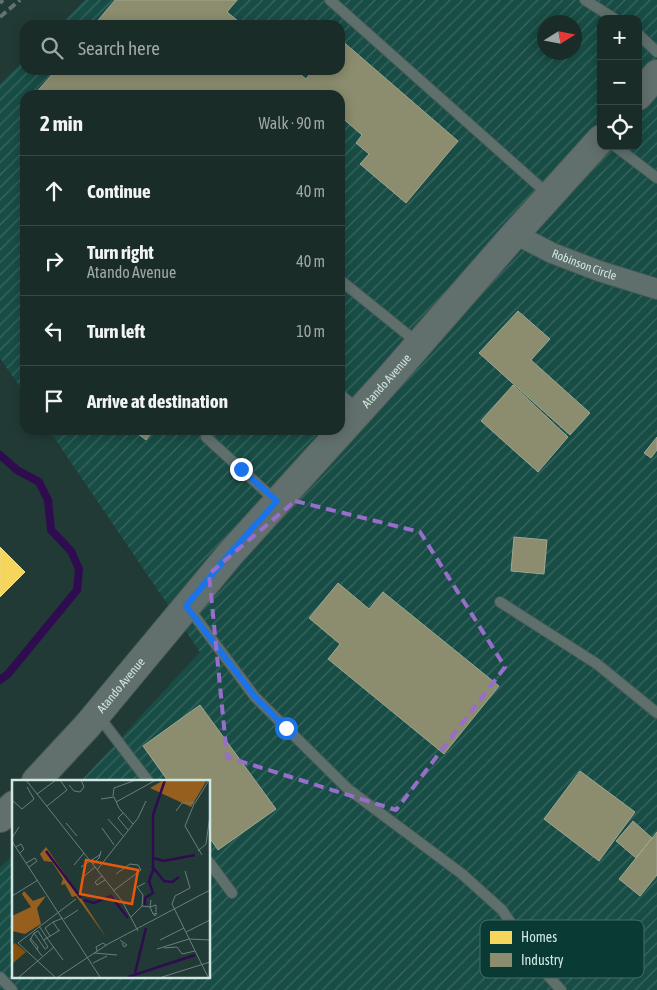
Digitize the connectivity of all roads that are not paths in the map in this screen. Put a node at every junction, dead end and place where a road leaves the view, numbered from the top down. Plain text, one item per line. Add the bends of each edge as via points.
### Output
1 (330, 0) edge
2 (585, 0) edge
3 (609, 15) edge
4 (642, 38) edge
5 (657, 52) edge
6 (657, 74) edge
7 (642, 91) edge
8 (597, 143) edge
9 (620, 150) edge
10 (657, 178) edge
11 (550, 196) junction
12 (515, 234) junction
13 (345, 284) edge
14 (657, 289) edge
15 (419, 344) junction
16 (349, 402) edge
17 (325, 435) edge
18 (206, 437) dead end
19 (277, 501) junction
20 (500, 602) dead end
21 (186, 606) junction
22 (657, 713) edge
23 (97, 714) junction
24 (37, 780) edge
25 (147, 780) edge
26 (12, 807) edge
27 (0, 818) edge
28 (210, 863) edge
29 (232, 893) dead end
30 (509, 920) edge
31 (0, 977) edge
32 (550, 978) edge
33 (12, 990) edge
34 (561, 990) edge

1 - 11 lane
2 - 3 lane
4 - 5 lane
6 - 7 main road
8 - 11 main road, Atando Avenue
9 - 10 lane
11 - 12 main road, Atando Avenue
12 - 14 street, Robinson Circle via 552,253
12 - 15 main road, Atando Avenue
13 - 15 lane
15 - 16 main road, Atando Avenue
17 - 19 main road, Atando Avenue
18 - 19 lane
19 - 21 main road, Atando Avenue
20 - 22 lane via 597,664
21 - 23 main road, Atando Avenue
21 - 30 lane via 255,697 348,789 462,874
23 - 24 main road, Atando Avenue
23 - 25 lane
26 - 27 main road
28 - 29 lane
31 - 33 lane
32 - 34 lane

